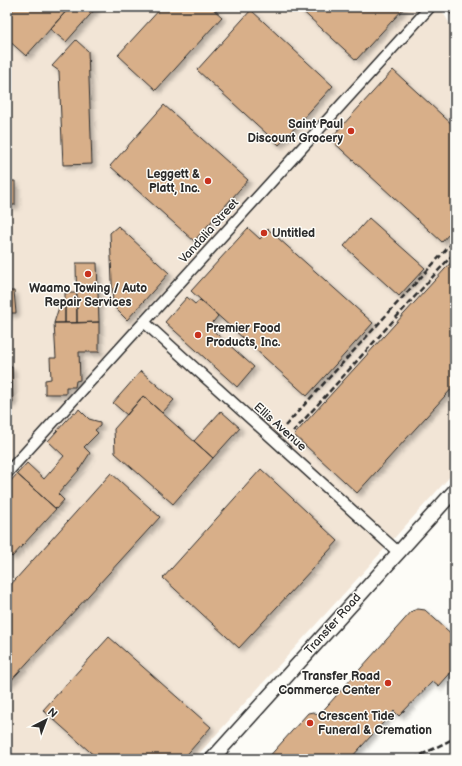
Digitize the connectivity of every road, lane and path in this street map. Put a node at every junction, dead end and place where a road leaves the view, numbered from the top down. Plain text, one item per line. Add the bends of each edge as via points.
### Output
1 (430, 7) edge
2 (144, 322) junction
3 (7, 473) edge
4 (455, 490) edge
5 (398, 552) junction
6 (212, 759) edge

1 - 2 street, Vandalia Street
2 - 3 street, Vandalia Street
2 - 5 street, Ellis Avenue
4 - 5 main road, Transfer Road
5 - 6 main road, Transfer Road

